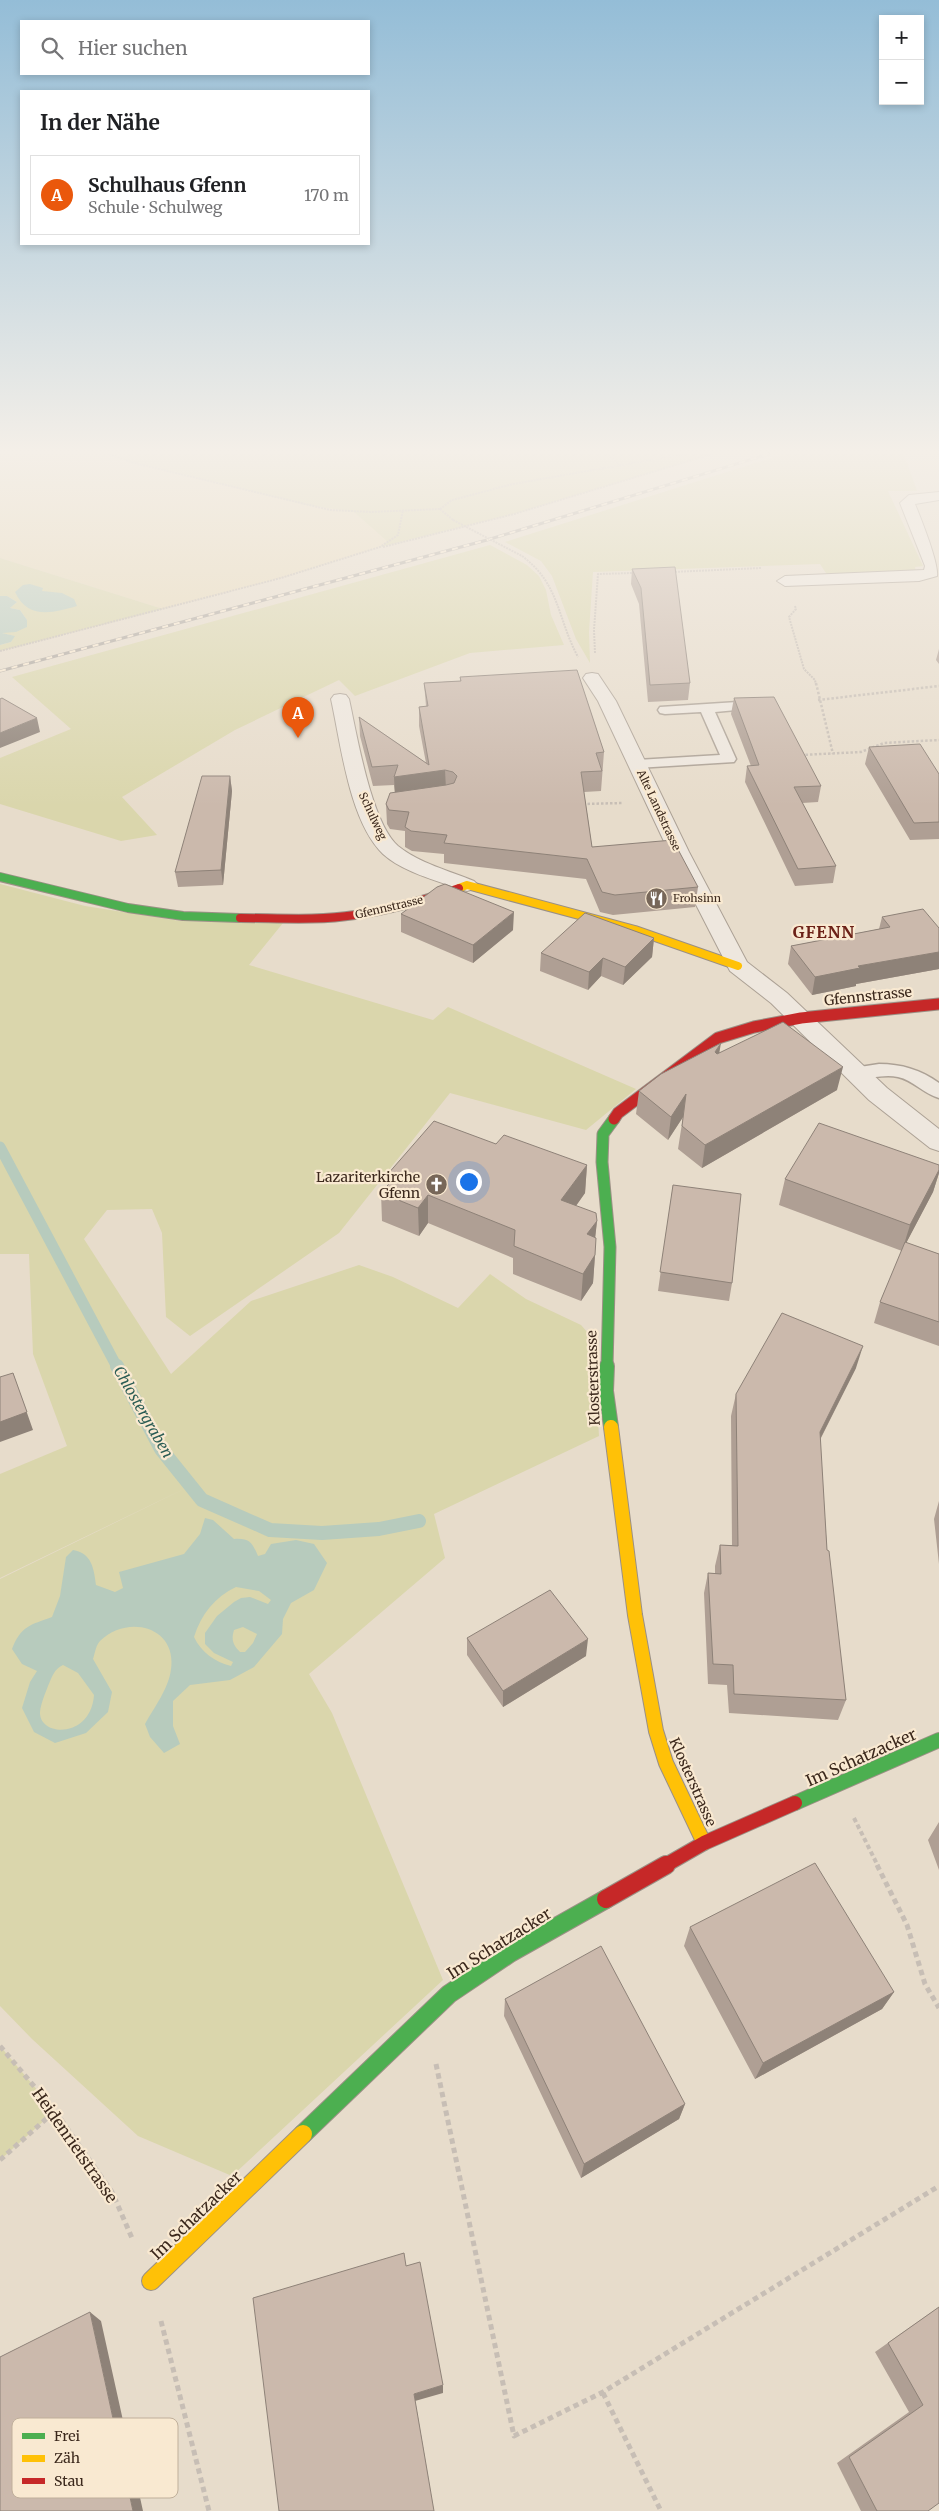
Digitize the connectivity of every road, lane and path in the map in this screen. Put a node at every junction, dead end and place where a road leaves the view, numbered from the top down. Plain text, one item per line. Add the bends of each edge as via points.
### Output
1 (302, 571) edge
2 (542, 571) edge
3 (690, 571) edge
4 (779, 571) edge
5 (932, 571) edge
6 (668, 572) edge
7 (638, 573) edge
8 (785, 581) junction
9 (0, 651) edge
10 (592, 678) junction
11 (939, 686) edge
12 (340, 699) dead end
13 (818, 700) junction
14 (754, 705) edge
15 (706, 708) junction
16 (665, 710) dead end
17 (939, 740) edge
18 (833, 754) junction
19 (795, 756) edge
20 (637, 764) junction
21 (655, 801) junction
22 (581, 805) edge
23 (0, 877) edge
24 (468, 885) junction
25 (738, 966) junction
26 (939, 1004) edge
27 (801, 1018) junction
28 (854, 1074) junction
29 (939, 1092) edge
30 (939, 1142) edge
31 (939, 1740) edge
32 (838, 1786) junction
33 (704, 1843) junction
34 (939, 2008) edge
35 (417, 2024) junction
36 (0, 2046) edge
37 (56, 2111) junction
38 (0, 2160) edge
39 (939, 2186) edge
40 (151, 2281) junction
41 (603, 2392) junction
42 (210, 2511) edge
43 (661, 2511) edge

1 - 9 path
2 - 10 path, bridge via 571,645
3 - 6 path
4 - 8 path
5 - 8 street via 919,576
7 - 10 path via 598,574 594,630 596,660
8 - 13 path via 796,609 789,617 804,668 815,680
10 - 20 street, Alte Landstrasse via 607,701
11 - 13 path
12 - 24 street, Schulweg via 361,793 378,807 382,840 390,849 415,863
13 - 18 path
14 - 15 lane
15 - 16 lane
15 - 20 lane via 729,759
17 - 18 path via 884,743 861,752
18 - 19 path
20 - 21 street, Alte Landstrasse
21 - 22 path
21 - 25 street, Alte Landstrasse
23 - 24 street, Gfennstrasse via 128,908 183,916 239,918 336,917 370,913
24 - 25 street via 635,930
25 - 27 street, Alte Landstrasse
26 - 27 street, Gfennstrasse
27 - 28 street, Alte Landstrasse
27 - 33 street, Klosterstrasse via 718,1038 618,1112 603,1134 602,1162 610,1247 606,1391 634,1615 656,1731 666,1763
28 - 29 lane via 878,1069 900,1070 920,1078
28 - 30 street, Alte Landstrasse
31 - 32 street, Im Schatzacker
32 - 33 street, Im Schatzacker
32 - 34 path via 906,1925 925,1984
33 - 35 street, Im Schatzacker via 510,1953 449,1994
35 - 40 street, Im Schatzacker
35 - 41 path via 438,2070 514,2436
36 - 37 path, Heidenrietstrasse
37 - 38 path
37 - 40 path, Heidenrietstrasse via 112,2192
39 - 41 path
40 - 42 path, Heidenrietstrasse
41 - 43 path

